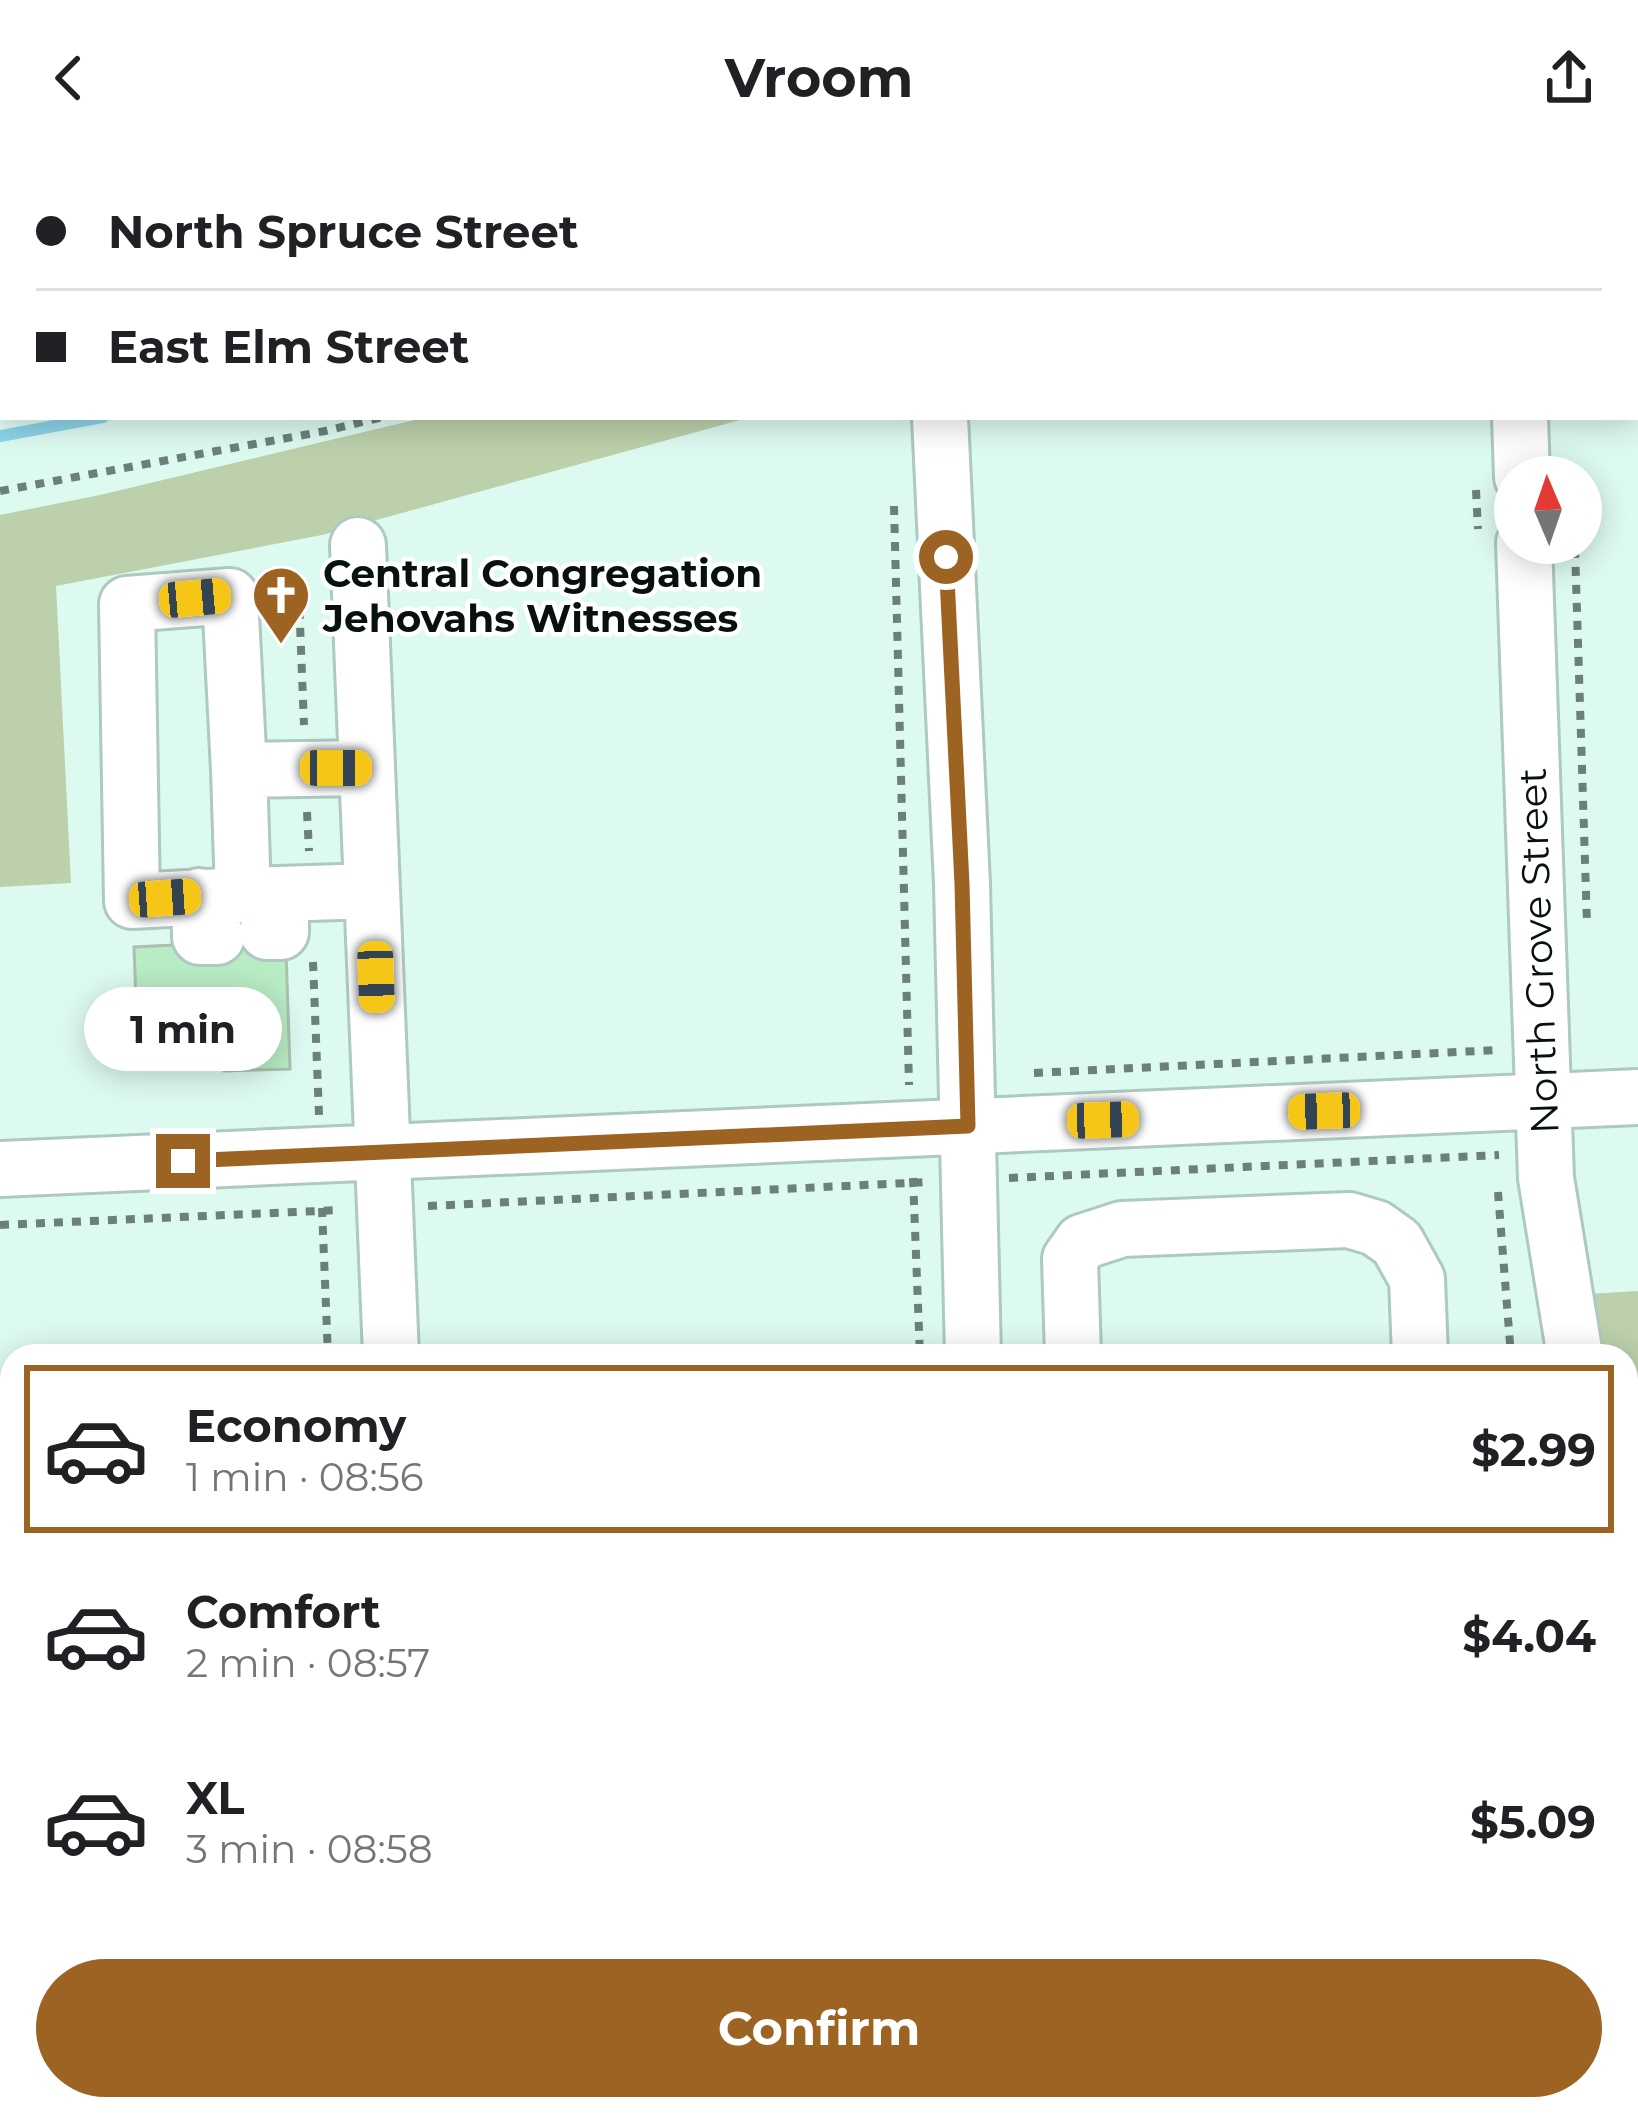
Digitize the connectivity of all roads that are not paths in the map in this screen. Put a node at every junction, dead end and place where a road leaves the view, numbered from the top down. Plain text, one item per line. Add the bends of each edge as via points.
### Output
1 (940, 420) edge
2 (1520, 420) edge
3 (1521, 456) edge
4 (358, 545) dead end
5 (1525, 564) edge
6 (367, 768) junction
7 (239, 770) junction
8 (372, 891) junction
9 (241, 911) junction
10 (1638, 1097) edge
11 (1544, 1101) junction
12 (968, 1126) junction
13 (383, 1152) junction
14 (0, 1168) edge
15 (391, 1344) edge
16 (973, 1344) edge
17 (1073, 1344) edge
18 (1420, 1344) edge
19 (1572, 1344) edge

1 - 12 street
2 - 3 street
4 - 6 street
5 - 11 street, North Grove Street
6 - 7 street
6 - 8 street
7 - 9 street
7 - 9 street via 230,596 127,604 132,901
8 - 9 street
8 - 13 street
10 - 11 street
11 - 12 street
11 - 19 street, North Grove Street via 1546,1178
12 - 13 street
12 - 16 street
13 - 14 street
13 - 15 street
17 - 18 street via 1070,1259 1082,1242 1122,1229 1349,1220 1397,1243 1417,1279

